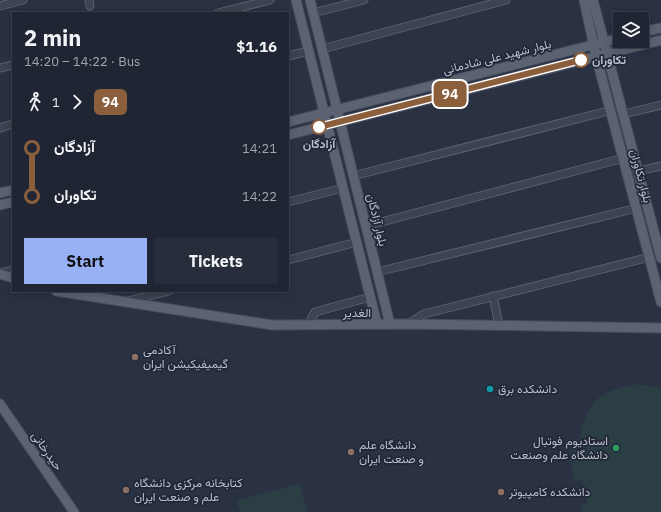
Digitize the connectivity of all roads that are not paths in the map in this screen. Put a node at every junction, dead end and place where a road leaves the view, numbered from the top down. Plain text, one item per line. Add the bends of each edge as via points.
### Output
1 (22, 0) edge
2 (270, 0) edge
3 (296, 0) edge
4 (310, 0) edge
5 (364, 0) edge
6 (506, 0) edge
7 (584, 0) edge
8 (593, 0) edge
9 (0, 6) edge
10 (222, 12) edge
11 (313, 13) junction
12 (661, 28) edge
13 (649, 31) edge
14 (613, 40) edge
15 (661, 40) edge
16 (604, 42) junction
17 (594, 45) junction
18 (322, 49) junction
19 (309, 51) junction
20 (607, 53) junction
21 (289, 56) edge
22 (596, 56) junction
23 (12, 65) edge
24 (0, 68) edge
25 (661, 105) edge
26 (337, 110) junction
27 (612, 110) junction
28 (324, 113) junction
29 (624, 114) junction
30 (289, 122) edge
31 (340, 122) junction
32 (12, 124) edge
33 (327, 125) junction
34 (0, 128) edge
35 (289, 135) edge
36 (624, 158) junction
37 (661, 166) edge
38 (639, 171) junction
39 (353, 176) junction
40 (343, 188) junction
41 (12, 190) edge
42 (0, 193) edge
43 (12, 202) edge
44 (289, 202) edge
45 (0, 205) edge
46 (637, 208) junction
47 (366, 226) junction
48 (657, 228) edge
49 (357, 242) junction
50 (650, 257) junction
51 (661, 258) edge
52 (289, 260) edge
53 (12, 270) edge
54 (377, 272) junction
55 (0, 273) edge
56 (12, 278) edge
57 (62, 292) edge
58 (165, 292) edge
59 (493, 296) junction
60 (370, 297) junction
61 (126, 302) junction
62 (661, 302) edge
63 (498, 320) dead end
64 (377, 324) junction
65 (390, 324) junction
66 (408, 324) junction
67 (308, 325) junction
68 (661, 328) edge
69 (0, 404) edge
70 (74, 512) edge

1 - 9 street
2 - 10 street
3 - 19 main road
4 - 11 main road
5 - 11 street
6 - 18 street
7 - 17 main road
8 - 16 main road
11 - 18 main road
12 - 13 main road
14 - 16 main road
15 - 20 main road
16 - 17 main road, بلوار شهید علی شادمانی
16 - 20 main road, بلوار تکاوران
17 - 22 main road, بلوار تکاوران
17 - 26 main road, بلوار شهید علی شادمانی
18 - 26 main road
19 - 21 street
19 - 28 main road
20 - 22 main road, بلوار شهید علی شادمانی
20 - 29 main road, بلوار تکاوران
22 - 27 main road, بلوار تکاوران
22 - 31 main road, بلوار شهید علی شادمانی
23 - 24 street
25 - 29 street
26 - 28 main road, بلوار شهید علی شادمانی
26 - 31 main road, بلوار آزادگان
27 - 36 main road, بلوار تکاوران
27 - 39 street
28 - 30 main road
28 - 33 main road, بلوار آزادگان
29 - 38 main road, بلوار تکاوران
31 - 33 main road, بلوار شهید علی شادمانی
31 - 39 main road, بلوار آزادگان
32 - 34 street
33 - 35 main road
33 - 40 main road, بلوار آزادگان
36 - 46 main road, بلوار تکاوران
36 - 47 street
37 - 38 street
38 - 48 main road, بلوار تکاوران
39 - 47 main road, بلوار آزادگان
40 - 44 street
40 - 49 main road, بلوار آزادگان
41 - 42 main road
43 - 45 main road
46 - 50 main road, بلوار تکاوران
46 - 54 street
47 - 54 main road, بلوار آزادگان
48 - 51 main road, بلوار تکاوران
49 - 52 street
49 - 60 main road, بلوار آزادگان
50 - 59 street
50 - 62 main road, بلوار تکاوران
53 - 55 street
54 - 65 main road, بلوار آزادگان
55 - 56 main road
57 - 61 main road, الغدیر
58 - 61 street
59 - 63 street
59 - 66 street via 424,314
60 - 64 main road, بلوار آزادگان
60 - 67 street via 315,312
61 - 67 main road, الغدیر via 272,325
64 - 65 main road, الغدیر
64 - 67 main road, الغدیر
65 - 66 main road, الغدیر
66 - 68 main road, الغدیر
69 - 70 main road, حیدرخانی

